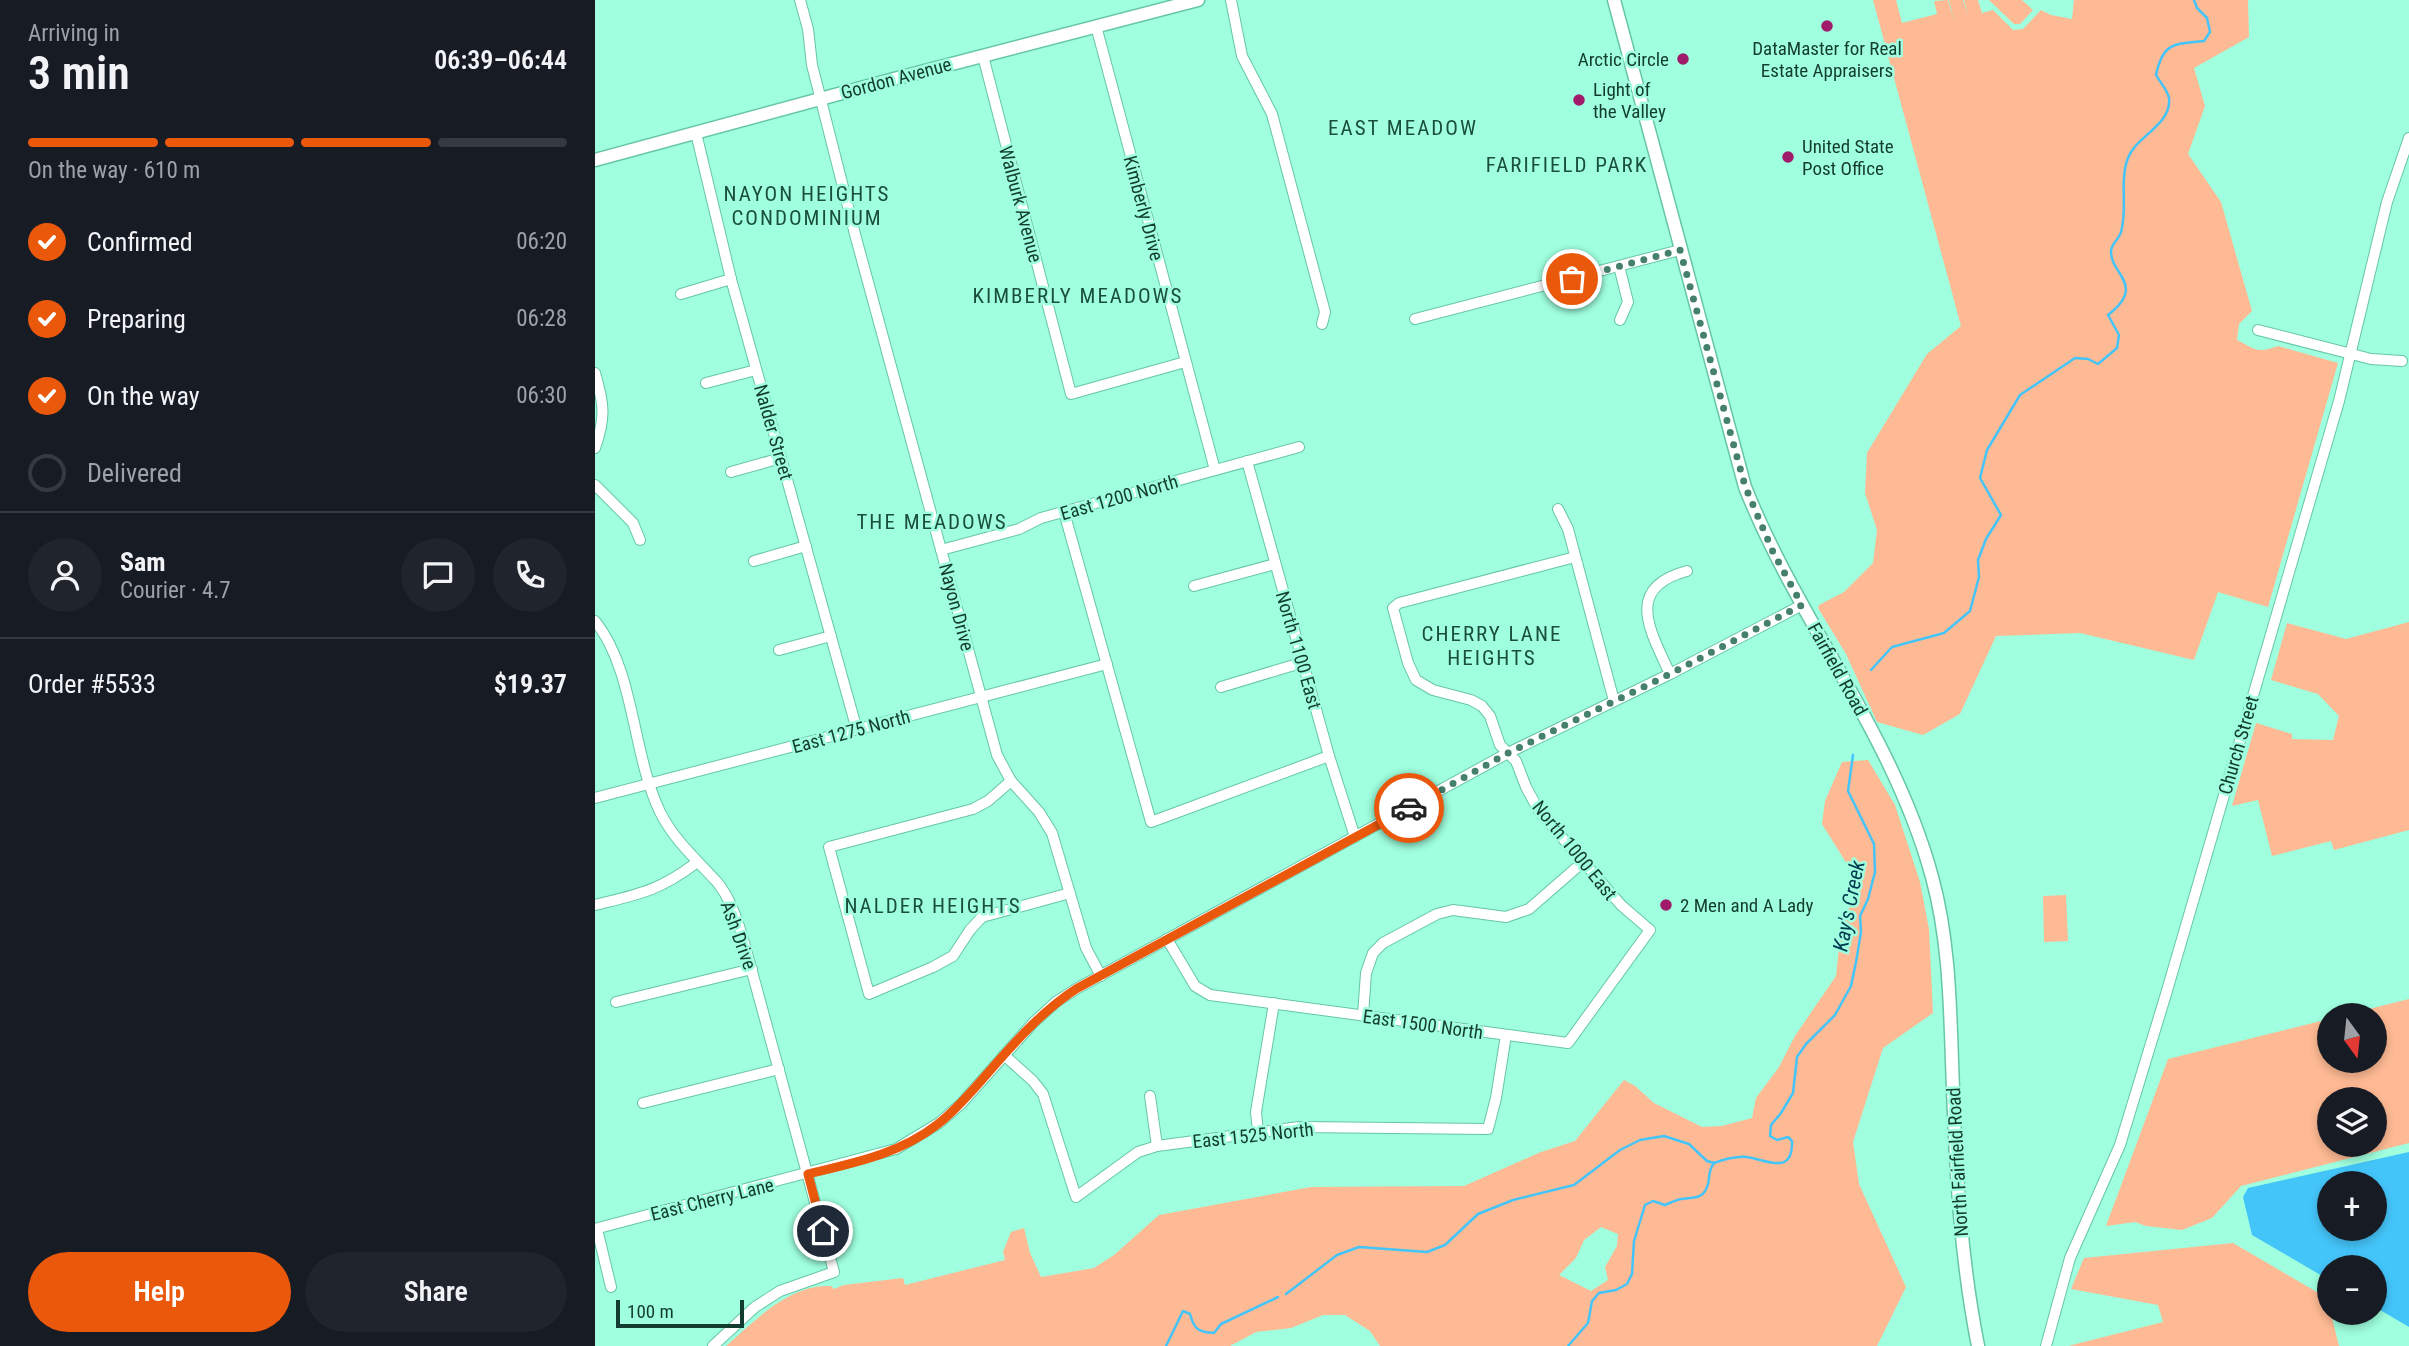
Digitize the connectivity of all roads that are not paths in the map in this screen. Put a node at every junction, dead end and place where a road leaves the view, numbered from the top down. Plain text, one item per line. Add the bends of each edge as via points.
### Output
1 (800, 0) edge
2 (1198, 0) edge
3 (1231, 0) edge
4 (1613, 0) edge
5 (1096, 26) junction
6 (983, 56) junction
7 (821, 99) junction
8 (695, 133) junction
9 (2409, 138) edge
10 (595, 160) edge
11 (1680, 250) junction
12 (1619, 267) junction
13 (731, 279) junction
14 (681, 294) dead end
15 (1415, 319) dead end
16 (1620, 320) dead end
17 (1322, 324) dead end
18 (2258, 330) dead end
19 (2350, 354) junction
20 (2402, 361) dead end
21 (1185, 362) junction
22 (756, 370) junction
23 (595, 373) edge
24 (706, 383) dead end
25 (1299, 447) dead end
26 (595, 449) edge
27 (781, 458) junction
28 (1247, 461) junction
29 (1215, 470) junction
30 (731, 471) dead end
31 (595, 485) edge
32 (1558, 509) dead end
33 (1064, 512) junction
34 (640, 540) dead end
35 (806, 546) junction
36 (941, 550) junction
37 (1575, 557) junction
38 (754, 561) dead end
39 (1275, 564) junction
40 (1687, 571) dead end
41 (1194, 586) dead end
42 (1802, 605) junction
43 (595, 621) edge
44 (831, 636) junction
45 (779, 650) dead end
46 (1304, 662) junction
47 (1107, 664) junction
48 (1670, 674) junction
49 (1221, 687) dead end
50 (981, 697) junction
51 (1614, 701) junction
52 (857, 730) junction
53 (1508, 753) junction
54 (1329, 756) junction
55 (1011, 781) junction
56 (650, 785) junction
57 (595, 798) edge
58 (1355, 837) junction
59 (1584, 862) junction
60 (696, 863) junction
61 (1070, 893) junction
62 (595, 905) edge
63 (1650, 930) joint
64 (1167, 939) junction
65 (752, 969) junction
66 (1101, 976) junction
67 (1949, 977) joint
68 (616, 1002) dead end
69 (1274, 1003) junction
70 (1363, 1015) junction
71 (1506, 1035) junction
72 (1004, 1055) junction
73 (779, 1069) junction
74 (1150, 1096) dead end
75 (643, 1102) dead end
76 (1258, 1132) junction
77 (1157, 1146) junction
78 (808, 1174) junction
79 (596, 1229) edge
80 (611, 1287) dead end
81 (713, 1346) edge
82 (1978, 1346) edge
83 (2046, 1346) edge

1 - 7 street, Nayon Drive
2 - 5 main road, Gordon Avenue
3 - 17 street via 1242,56 1272,114 1325,312
4 - 11 main road, Fairfield Road
5 - 6 main road, Gordon Avenue
5 - 21 street, Kimberly Drive
6 - 7 main road, Gordon Avenue
6 - 21 street, Walburk Avenue via 1071,394
7 - 8 main road, Gordon Avenue
7 - 36 street, Nayon Drive
8 - 10 main road, Gordon Avenue
8 - 13 street, Nalder Street
9 - 19 street, Church Street via 2387,202
11 - 12 street
11 - 42 main road, Fairfield Road via 1745,486
12 - 15 street
12 - 16 street via 1628,302
13 - 14 street
13 - 22 street, Nalder Street
18 - 19 street
19 - 20 street
19 - 83 street, Church Street via 2166,994 2120,1144 2070,1258
21 - 29 street, Kimberly Drive
22 - 24 street
22 - 27 street, Nalder Street
23 - 26 street via 604,424
25 - 28 street, East 1200 North
27 - 30 street
27 - 35 street, Nalder Street
28 - 29 street, East 1200 North
28 - 39 street, North 1100 East
29 - 33 street, East 1200 North
31 - 34 street via 633,523
32 - 37 street
33 - 36 street, East 1200 North via 1019,530
33 - 47 street
35 - 38 street
35 - 44 street, Nalder Street
36 - 50 street, Nayon Drive
37 - 51 street
37 - 53 street, North 1000 East via 1393,608 1416,680 1482,706 1500,746
39 - 41 street
39 - 46 street, North 1100 East
40 - 48 street via 1660,582 1647,603 1649,626
42 - 48 street, East Cherry Lane
42 - 67 main road, Fairfield Road via 1866,719 1912,817 1933,878
43 - 56 street, Ash Drive via 616,658
44 - 45 street
44 - 52 street, Nalder Street
46 - 49 street
46 - 54 street, North 1100 East
47 - 50 street, East 1275 North
47 - 54 street via 1151,822
48 - 51 street, East Cherry Lane
50 - 52 street, East 1275 North
50 - 55 street, Nayon Drive via 997,755
51 - 53 street, East Cherry Lane
52 - 56 street, East 1275 North
53 - 58 street, East Cherry Lane
53 - 59 street, North 1000 East via 1539,811
54 - 58 street, North 1100 East
55 - 61 street, Nayon Drive via 1052,833
55 - 61 street via 973,809 829,847 869,993 953,956 982,917
56 - 57 street, East 1275 North
56 - 60 street, Ash Drive via 674,836
58 - 64 street, East Cherry Lane
59 - 63 street, North 1000 East
59 - 70 street via 1529,909 1506,917 1453,911 1437,914 1383,943 1373,953 1366,973
60 - 62 street via 652,891
60 - 65 street, Ash Drive via 732,906
61 - 66 street, Nayon Drive via 1086,948
63 - 71 street, East 1500 North via 1568,1043
64 - 66 street, East Cherry Lane
64 - 69 street, East 1500 North via 1195,986 1210,995
65 - 68 street
65 - 73 street, Ash Drive
66 - 72 street, East Cherry Lane via 1056,1002
67 - 82 main road, North Fairfield Road via 1956,1185 1964,1270
69 - 70 street, East 1500 North
69 - 76 street via 1256,1112
70 - 71 street, East 1500 North
71 - 76 street, East 1525 North via 1488,1129 1299,1127
72 - 77 street, East 1525 North via 1043,1094 1076,1197 1137,1152
72 - 78 street, East Cherry Lane via 961,1104 918,1138 877,1156
73 - 75 street
73 - 78 street, Ash Drive
74 - 77 street
76 - 77 street, East 1525 North
78 - 79 street, East Cherry Lane
78 - 81 street, Ash Drive via 834,1272 780,1291
79 - 80 street

